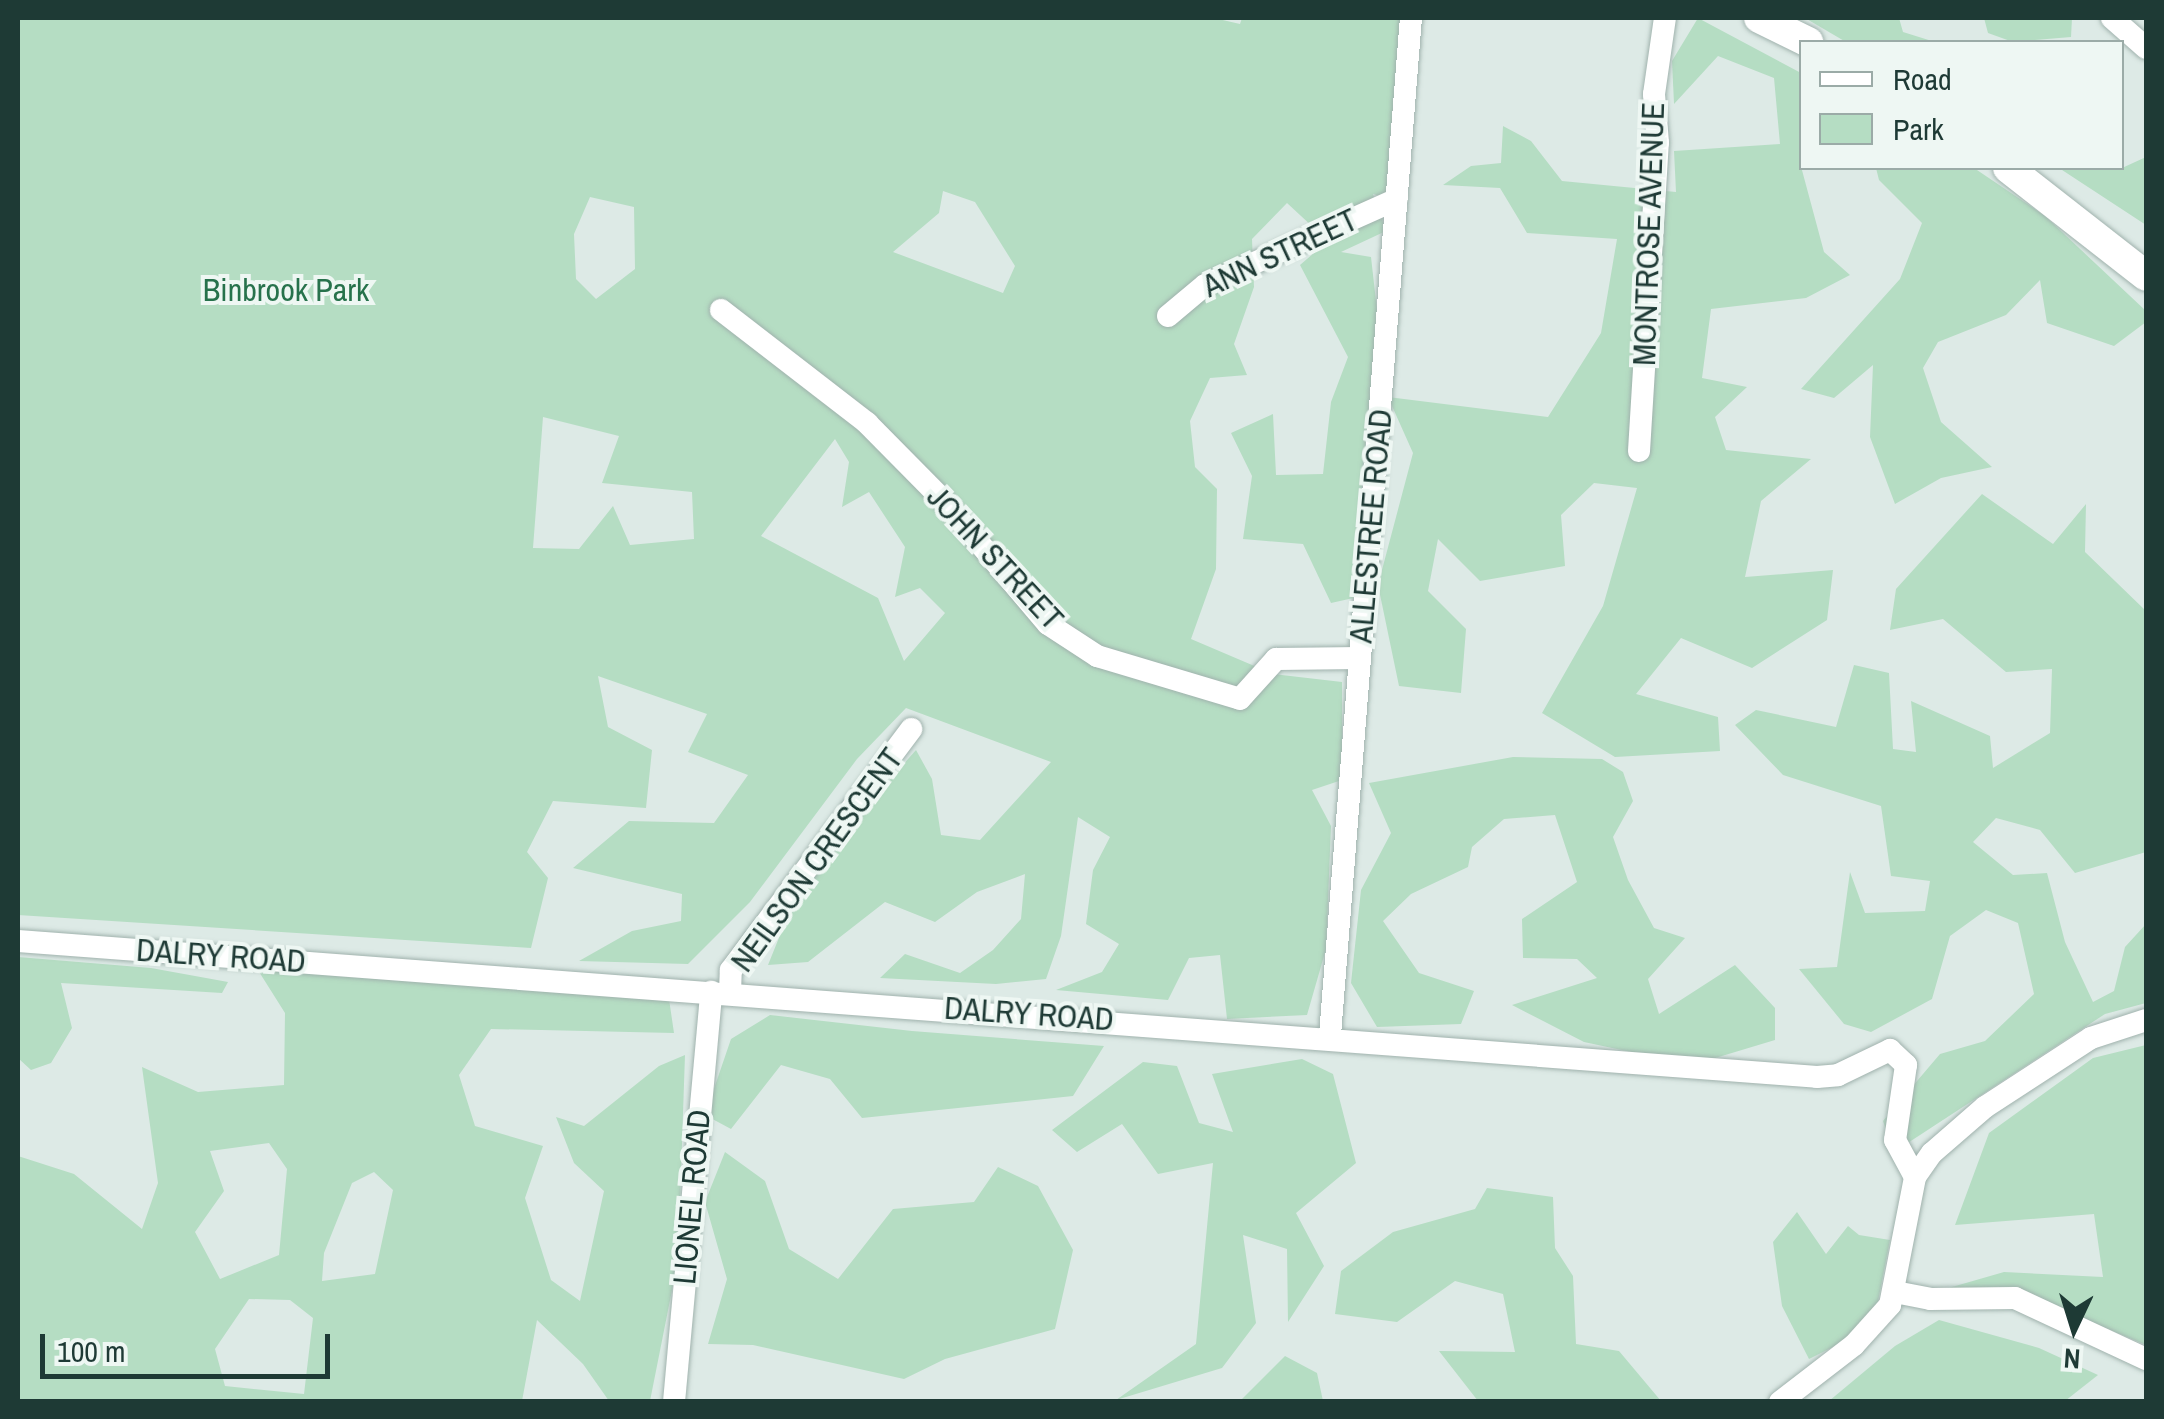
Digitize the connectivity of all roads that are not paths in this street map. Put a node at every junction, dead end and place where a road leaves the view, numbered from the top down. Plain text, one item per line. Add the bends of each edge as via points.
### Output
1 (1412, 18) edge
2 (1666, 18) edge
3 (1759, 18) edge
4 (2112, 18) edge
5 (1804, 40) edge
6 (2146, 48) edge
7 (2011, 170) edge
8 (1397, 199) junction
9 (2146, 276) edge
10 (720, 310) dead end
11 (1168, 316) dead end
12 (1638, 451) dead end
13 (1360, 658) junction
14 (911, 729) dead end
15 (18, 941) edge
16 (720, 993) junction
17 (2146, 1020) edge
18 (1330, 1036) junction
19 (1915, 1177) junction
20 (1894, 1292) junction
21 (2146, 1359) edge
22 (674, 1402) edge
23 (1780, 1402) edge

1 - 8 street, ALLESTREE ROAD
2 - 12 street, MONTROSE AVENUE via 1654,94 1658,142
3 - 5 street
4 - 6 street
7 - 9 street
8 - 11 street, ANN STREET via 1205,285
8 - 13 street, ALLESTREE ROAD
10 - 13 street, JOHN STREET via 867,423 1048,624 1097,656 1240,699 1276,659
13 - 18 street, ALLESTREE ROAD
14 - 16 street, NEILSON CRESCENT
15 - 16 street, DALRY ROAD
16 - 18 street, DALRY ROAD
16 - 22 street, LIONEL ROAD
17 - 19 street via 2090,1038 1985,1107
18 - 19 street, DALRY ROAD via 1817,1077 1897,1051 1906,1065 1895,1140
19 - 20 street
20 - 21 street via 1930,1299 2015,1298
20 - 23 street via 1883,1316 1854,1345

